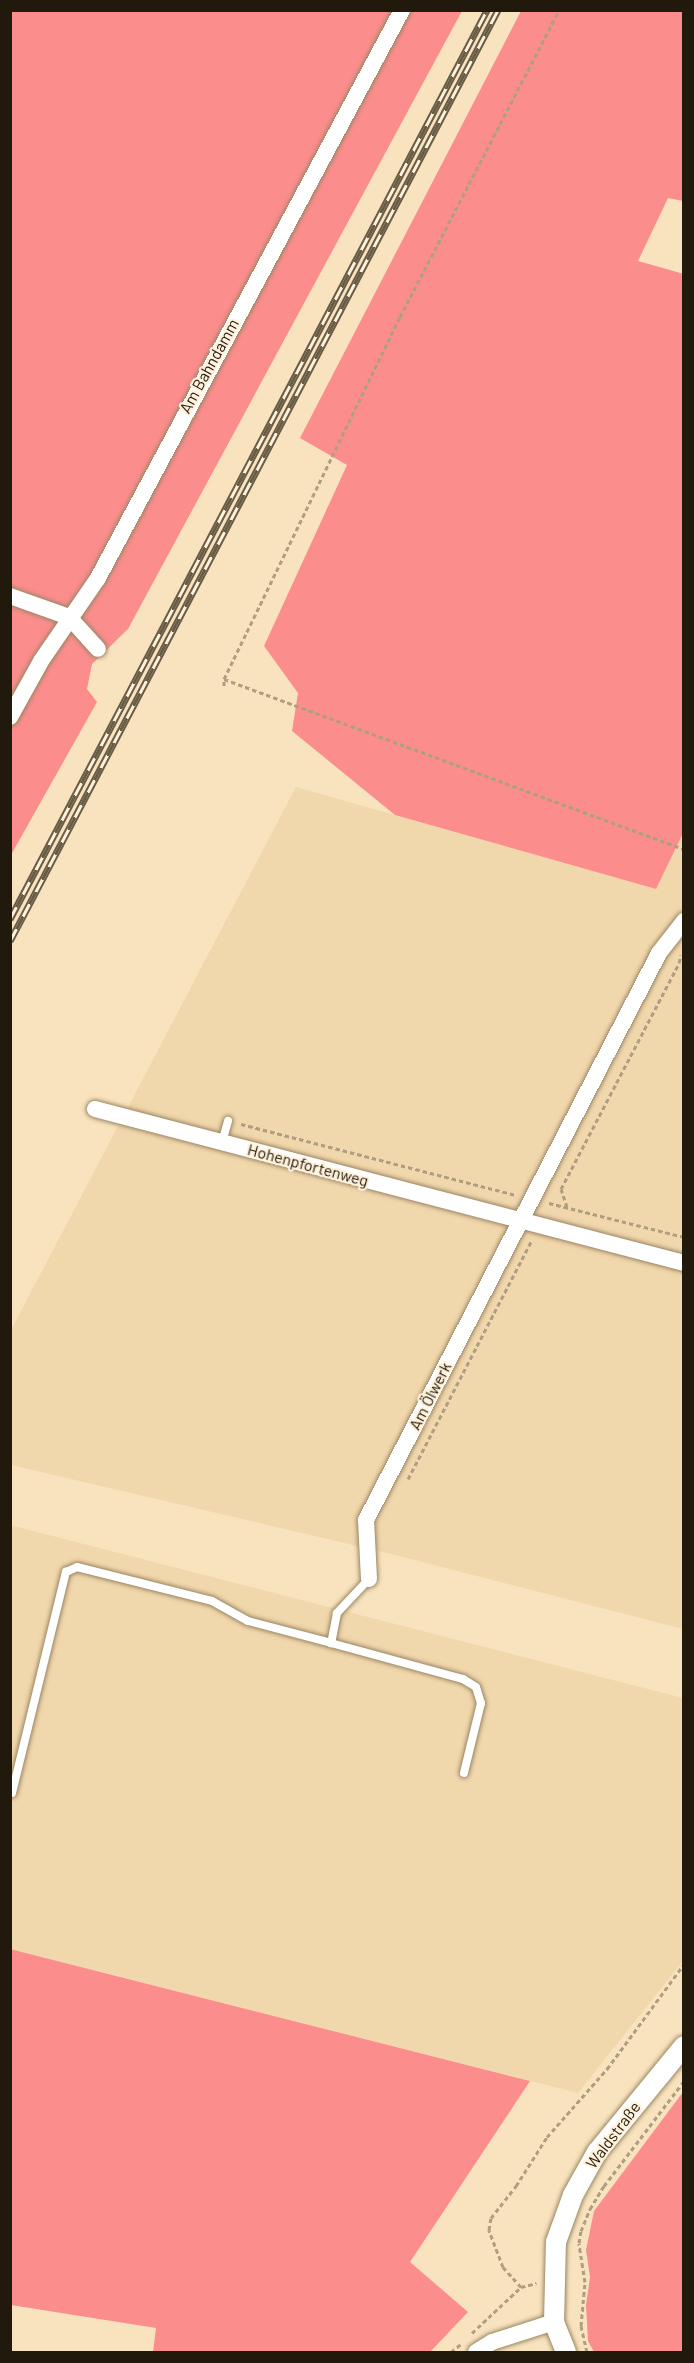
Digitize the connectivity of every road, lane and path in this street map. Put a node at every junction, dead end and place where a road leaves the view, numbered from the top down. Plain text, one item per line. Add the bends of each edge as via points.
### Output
1 (402, 10) edge
2 (559, 10) edge
3 (10, 596) edge
4 (69, 617) junction
5 (98, 650) dead end
6 (224, 680) junction
7 (224, 686) dead end
8 (10, 717) edge
9 (684, 849) edge
10 (684, 921) edge
11 (681, 952) dead end
12 (95, 1109) dead end
13 (228, 1121) joint
14 (222, 1142) junction
15 (531, 1198) junction
16 (567, 1208) junction
17 (521, 1220) junction
18 (540, 1226) junction
19 (684, 1237) edge
20 (684, 1263) edge
21 (404, 1488) dead end
22 (369, 1579) joint
23 (331, 1643) junction
24 (465, 1773) dead end
25 (12, 1793) dead end
26 (684, 1964) edge
27 (684, 2046) edge
28 (684, 2081) edge
29 (555, 2282) junction
30 (585, 2282) junction
31 (521, 2287) junction
32 (560, 2338) edge
33 (451, 2352) edge
34 (476, 2352) edge
35 (587, 2352) edge

1 - 4 street, Am Bahndamm via 98,578
2 - 6 path via 400,317
3 - 4 street
4 - 5 street
4 - 8 street, Am Bahndamm
6 - 7 path
6 - 9 path
10 - 15 street via 659,953
11 - 16 path via 679,963 561,1189
12 - 14 street, Hohenpfortenweg
13 - 14 lane
13 - 15 path
14 - 17 street, Hohenpfortenweg
15 - 16 path
15 - 17 street
16 - 19 path
17 - 18 street, Hohenpfortenweg
17 - 22 street, Am Ölwerk via 366,1520
18 - 20 street, Hohenpfortenweg
18 - 21 path
22 - 23 lane via 337,1613
23 - 24 lane via 463,1679 476,1688 481,1703
23 - 25 lane via 248,1621 212,1601 77,1567 66,1572
26 - 31 path via 607,2069 547,2137 491,2218 489,2230 502,2267
27 - 29 street, Waldstraße via 597,2152 573,2195 556,2242
28 - 30 path via 627,2152 590,2209 579,2243
29 - 30 path
29 - 31 path
29 - 32 street, Waldstraße
30 - 35 path via 580,2326
31 - 33 path
32 - 34 street via 492,2342

